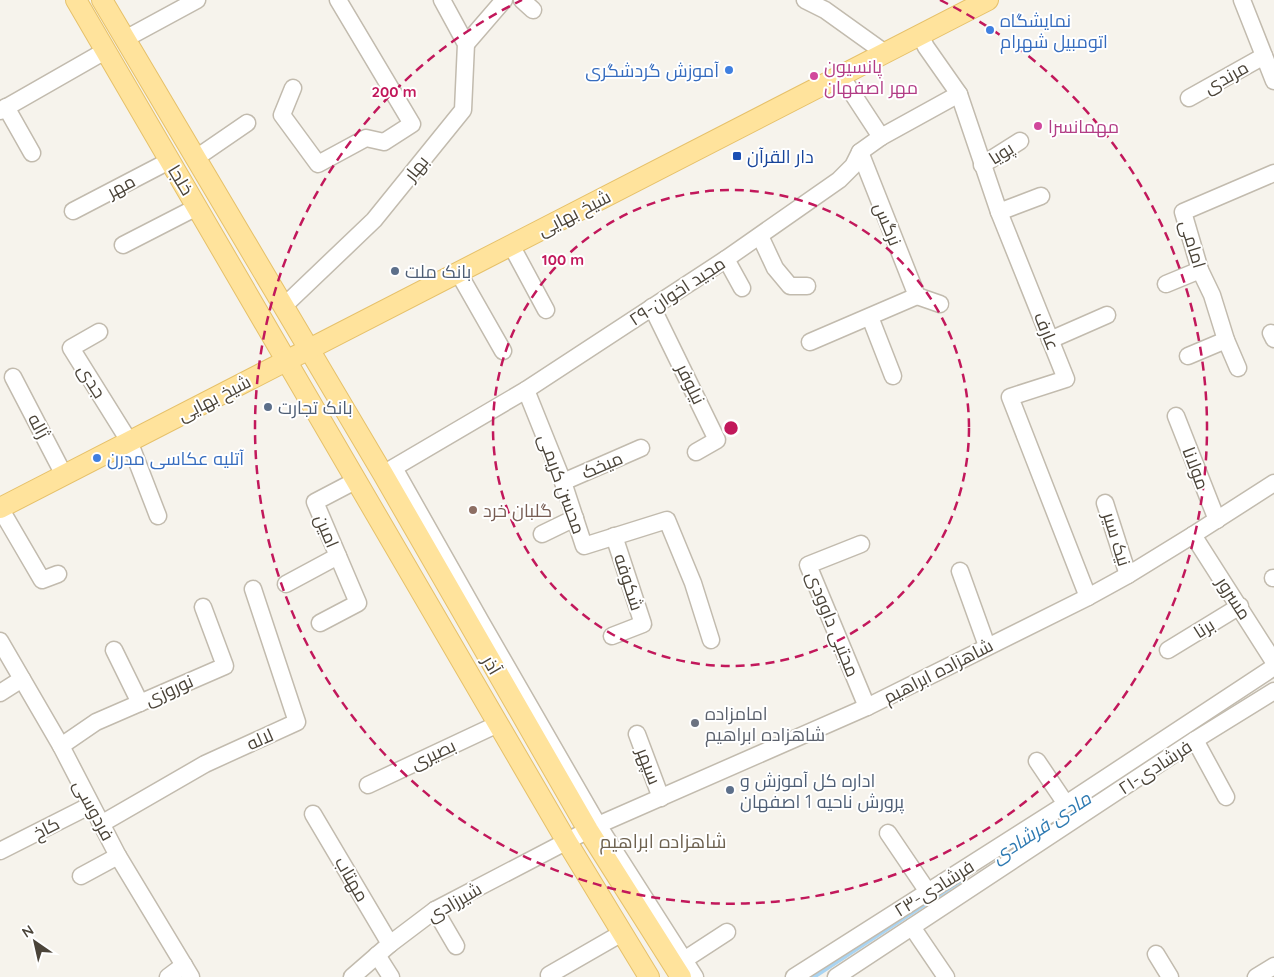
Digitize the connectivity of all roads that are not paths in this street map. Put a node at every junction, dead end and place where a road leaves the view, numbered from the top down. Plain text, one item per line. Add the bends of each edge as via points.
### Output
1 (76, 0) edge
2 (102, 0) edge
3 (197, 0) edge
4 (338, 0) edge
5 (442, 0) edge
6 (504, 0) edge
7 (805, 0) edge
8 (988, 0) edge
9 (1242, 0) edge
10 (920, 35) junction
11 (125, 39) junction
12 (466, 44) junction
13 (105, 51) junction
14 (885, 53) junction
15 (1264, 56) junction
16 (841, 76) junction
17 (1274, 81) edge
18 (293, 88) dead end
19 (959, 94) junction
20 (1189, 98) dead end
21 (3, 109) edge
22 (247, 124) dead end
23 (881, 137) junction
24 (1020, 141) dead end
25 (860, 152) junction
26 (32, 153) dead end
27 (196, 158) junction
28 (169, 161) junction
29 (982, 165) junction
30 (1274, 173) edge
31 (1041, 196) dead end
32 (197, 207) junction
33 (73, 211) dead end
34 (999, 212) junction
35 (760, 236) junction
36 (123, 245) dead end
37 (510, 246) junction
38 (253, 254) junction
39 (726, 259) junction
40 (232, 267) junction
41 (1200, 270) junction
42 (458, 272) junction
43 (1166, 284) dead end
44 (807, 286) dead end
45 (742, 288) dead end
46 (917, 296) junction
47 (940, 304) dead end
48 (284, 306) junction
49 (652, 307) junction
50 (546, 310) dead end
51 (1107, 315) dead end
52 (870, 317) junction
53 (99, 332) dead end
54 (1050, 340) junction
55 (1226, 340) junction
56 (810, 342) dead end
57 (309, 349) junction
58 (503, 351) dead end
59 (1188, 356) dead end
60 (287, 360) junction
61 (1238, 368) dead end
62 (893, 376) dead end
63 (13, 377) dead end
64 (526, 390) junction
65 (1176, 416) dead end
66 (130, 442) junction
67 (641, 448) dead end
68 (696, 452) dead end
69 (389, 471) junction
70 (64, 475) junction
71 (357, 480) junction
72 (563, 482) junction
73 (1274, 483) edge
74 (1106, 503) dead end
75 (0, 508) edge
76 (158, 516) dead end
77 (575, 518) junction
78 (1217, 520) junction
79 (542, 534) dead end
80 (1193, 535) junction
81 (614, 536) junction
82 (861, 544) dead end
83 (338, 556) junction
84 (960, 571) dead end
85 (58, 574) dead end
86 (1128, 575) junction
87 (286, 584) dead end
88 (253, 589) dead end
89 (1088, 597) junction
90 (1240, 606) junction
91 (203, 608) dead end
92 (320, 623) dead end
93 (612, 636) dead end
94 (711, 640) dead end
95 (0, 641) edge
96 (986, 646) junction
97 (114, 650) dead end
98 (1168, 650) dead end
99 (1274, 662) edge
100 (1274, 667) edge
101 (22, 679) junction
102 (1274, 691) edge
103 (0, 693) edge
104 (140, 703) junction
105 (867, 707) junction
106 (498, 724) junction
107 (637, 734) dead end
108 (1195, 740) junction
109 (61, 746) junction
110 (1037, 761) dead end
111 (368, 785) dead end
112 (1226, 797) dead end
113 (661, 798) junction
114 (1066, 804) junction
115 (91, 805) junction
116 (313, 814) dead end
117 (101, 824) junction
118 (593, 828) junction
119 (888, 833) dead end
120 (567, 842) junction
121 (0, 852) edge
122 (118, 856) junction
123 (80, 876) dead end
124 (928, 892) junction
125 (435, 910) junction
126 (912, 928) junction
127 (727, 932) dead end
128 (622, 933) junction
129 (390, 944) junction
130 (456, 946) dead end
131 (1156, 954) dead end
132 (377, 955) junction
133 (1274, 966) edge
134 (683, 969) edge
135 (188, 971) edge
136 (549, 975) dead end
137 (168, 977) edge
138 (352, 977) edge
139 (391, 977) edge
140 (649, 977) edge
141 (695, 977) edge
142 (794, 977) edge
143 (836, 977) edge
144 (946, 977) edge
145 (1170, 977) edge
146 (1256, 977) edge

1 - 13 main road, خلجا
2 - 11 main road, خلجا
3 - 11 street
4 - 18 street via 412,124 384,142 366,138 318,164 282,115
5 - 12 street
6 - 12 street
7 - 14 street via 825,10
8 - 10 main road, شیخ بهایی
9 - 15 street
10 - 14 main road, شیخ بهایی
10 - 19 street, عارف
11 - 27 main road, خلجا
12 - 48 street, بهار via 463,110 374,220
13 - 21 street
13 - 28 main road, خلجا
14 - 16 main road, شیخ بهایی
15 - 17 street
15 - 20 street, مرندی
16 - 23 street
16 - 37 main road, شیخ بهایی
19 - 23 street, ۲۹-مجید اخوان
19 - 29 street, عارف
21 - 26 street
22 - 27 street
23 - 25 street, ۲۹-مجید اخوان
24 - 29 street, پویا
25 - 35 street, ۲۹-مجید اخوان via 853,166 839,180
25 - 46 street, نرگس
27 - 38 main road, خلجا
28 - 32 main road, خلجا
28 - 33 street, مهر
29 - 34 street, عارف
30 - 41 street, امامی via 1183,212
31 - 34 street
32 - 36 street
32 - 40 main road, خلجا
34 - 54 street, عارف
35 - 39 street, ۲۹-مجید اخوان
35 - 44 street via 774,268 790,286
37 - 42 main road, شیخ بهایی
37 - 50 street
38 - 40 main road
38 - 48 main road, خلجا
39 - 45 street
39 - 49 street, ۲۹-مجید اخوان
40 - 60 main road, خلجا
41 - 43 street
41 - 55 street, امامی via 1212,295
42 - 57 main road, شیخ بهایی
42 - 58 street
46 - 47 street
46 - 52 street
48 - 57 main road, خلجا
49 - 64 street, ۲۹-مجید اخوان
49 - 68 street, نیلوفر via 717,440
51 - 54 street
52 - 56 street
52 - 62 street
53 - 66 street, جدی via 71,348
54 - 89 street, عارف via 1066,379 1010,397
55 - 59 street
55 - 61 street, امامی
57 - 60 main road, شیخ بهایی
57 - 69 main road, آذر
60 - 66 main road, شیخ بهایی
60 - 71 main road, آذر
63 - 70 street, ژاله
64 - 69 street, ۲۹-مجید اخوان
64 - 72 street, محسن کریمی
65 - 78 street, مولانا
66 - 70 main road, شیخ بهایی
66 - 76 street
67 - 72 street, میخک
69 - 118 main road, آذر
70 - 75 main road, شیخ بهایی
71 - 83 street, امین via 315,502
71 - 106 main road, آذر
72 - 77 street, محسن کریمی
73 - 78 street, شاهزاده ابراهیم
74 - 86 street, نیک سیر
75 - 85 street via 42,580
77 - 79 street
77 - 81 street, محسن کریمی via 584,546
78 - 80 street, شاهزاده ابراهیم
80 - 86 street, شاهزاده ابراهیم
80 - 90 street, مسرور
81 - 93 street, شکوفه via 643,624
81 - 94 street, محسن کریمی via 667,520 693,583
82 - 105 street, مجتبی داوودی via 808,565
83 - 87 street
83 - 92 street, امین via 358,603
84 - 96 street
86 - 89 street, شاهزاده ابراهیم
88 - 117 street, لاله via 297,722 205,764
89 - 96 street, شاهزاده ابراهیم
90 - 98 street, برنا
90 - 99 street, مسرور
91 - 104 street, نوروزی via 225,666
95 - 101 street, فردوسی
96 - 105 street, شاهزاده ابراهیم
97 - 104 street
100 - 114 street, ۲۳-فرشادی
101 - 103 street
101 - 109 street, فردوسی
102 - 108 street, ۲۱-فرشادی
104 - 109 street, نوروزی via 96,722
105 - 113 street, شاهزاده ابراهیم
106 - 111 street, بصیری
106 - 120 main road, آذر
107 - 113 street, سپهر
108 - 112 street
108 - 126 street, ۲۱-فرشادی
109 - 115 street, فردوسی
110 - 114 street
113 - 118 street, شاهزاده ابراهیم
114 - 124 street, ۲۳-فرشادی
115 - 117 street, فردوسی
115 - 121 street, کاخ
116 - 129 street, مهتاب
117 - 122 street, فردوسی
118 - 120 street, شیرزادی
118 - 134 main road, آذر
119 - 124 street
120 - 125 street, شیرزادی
120 - 128 main road, آذر
122 - 123 street
122 - 135 street, فردوسی
124 - 142 street, ۲۳-فرشادی
125 - 129 street, شیرزادی
125 - 130 street
126 - 143 street, ۲۱-فرشادی
126 - 144 street
127 - 134 street
128 - 136 street
128 - 140 main road, آذر
129 - 132 street, شیرزادی
131 - 145 street
132 - 138 street, شیرزادی
132 - 139 street
133 - 146 street
134 - 141 street, آذر
135 - 137 street

